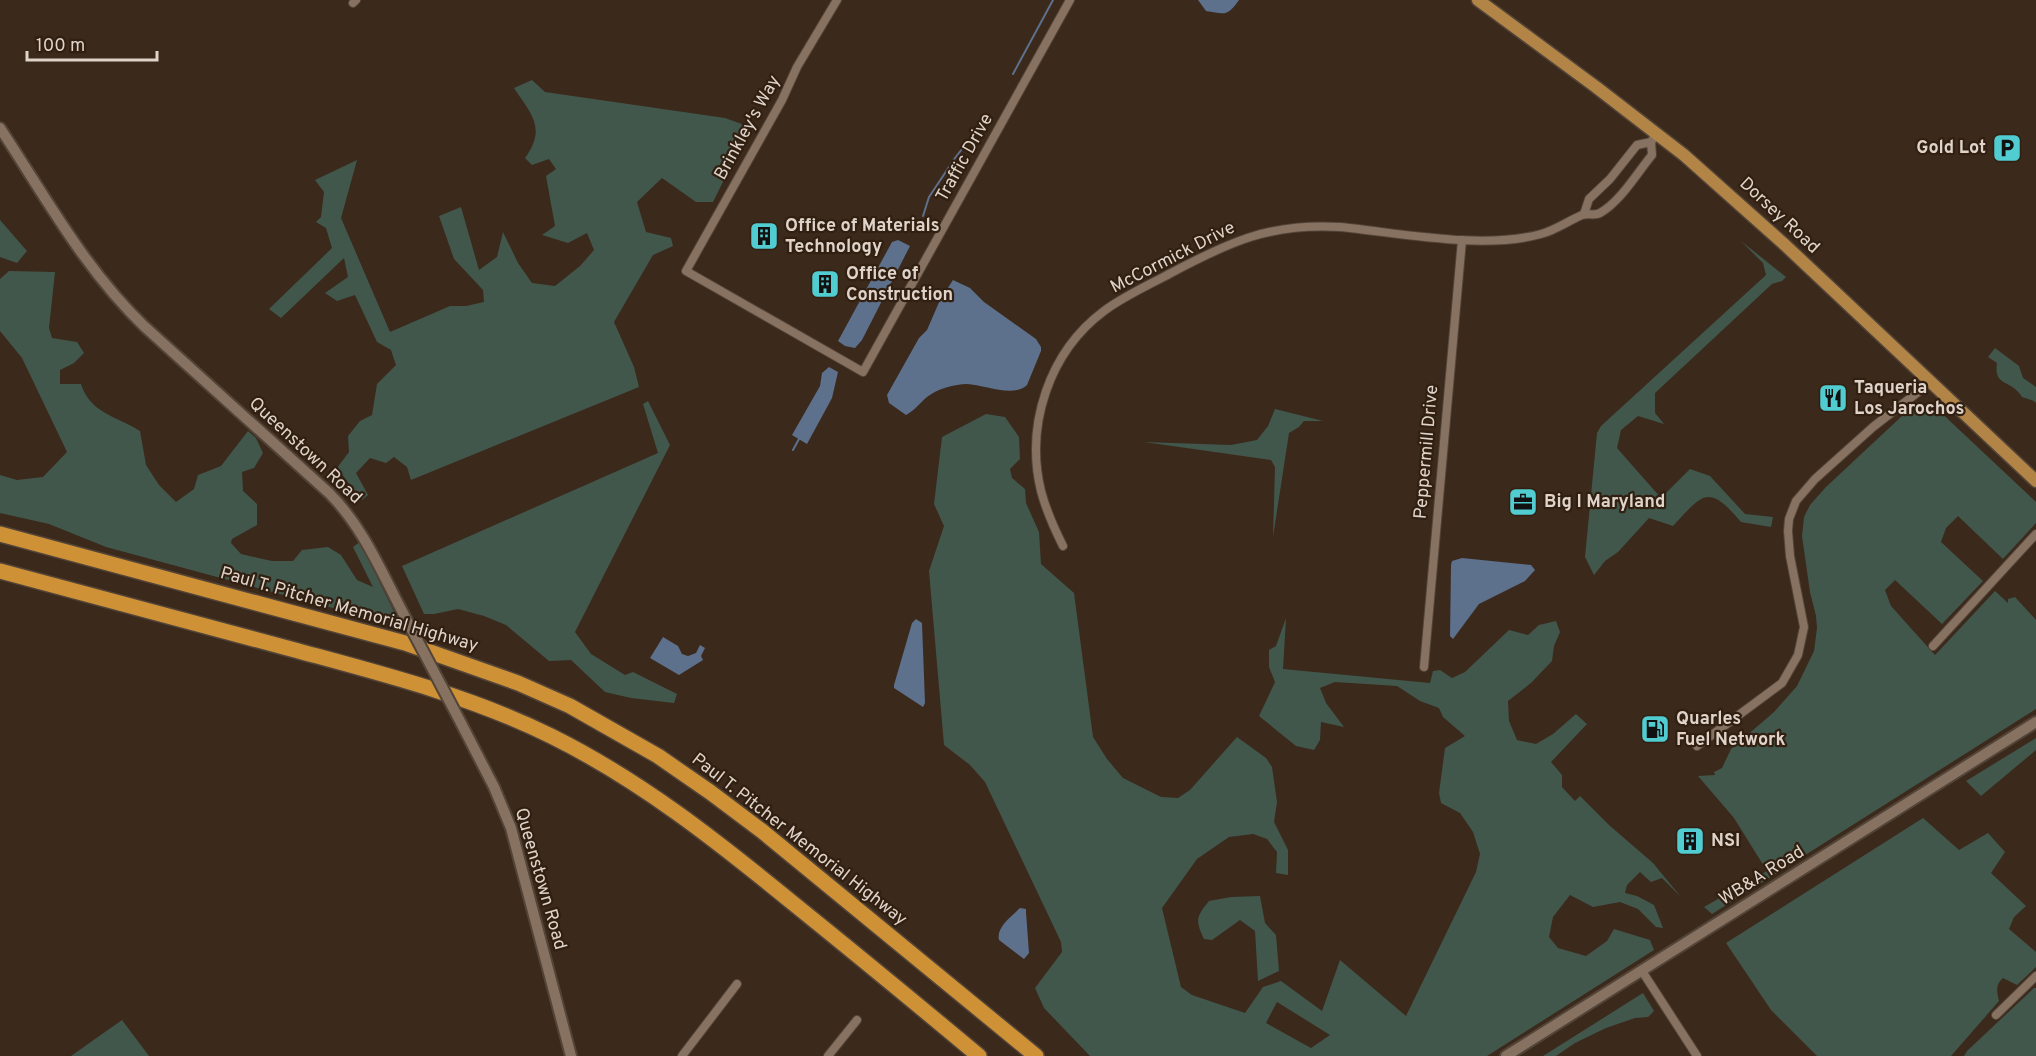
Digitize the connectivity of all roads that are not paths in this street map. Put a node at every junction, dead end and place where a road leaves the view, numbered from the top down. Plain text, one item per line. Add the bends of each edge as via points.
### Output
1 (837, 0) edge
2 (1070, 0) edge
3 (1478, 0) edge
4 (0, 128) edge
5 (1654, 138) junction
6 (1584, 214) junction
7 (1462, 240) junction
8 (686, 271) joint
9 (1930, 382) junction
10 (2036, 481) edge
11 (0, 530) edge
12 (0, 534) edge
13 (2036, 534) edge
14 (1063, 546) dead end
15 (94, 559) junction
16 (0, 571) edge
17 (1933, 646) dead end
18 (1424, 668) dead end
19 (2036, 722) edge
20 (1697, 747) dead end
21 (1642, 971) junction
22 (2036, 976) edge
23 (736, 984) dead end
24 (1996, 1015) dead end
25 (857, 1020) dead end
26 (571, 1056) edge
27 (682, 1056) edge
28 (828, 1056) edge
29 (980, 1056) edge
30 (1036, 1056) edge
31 (1506, 1056) edge
32 (1697, 1056) edge

1 - 8 street, Brinkley's Way
2 - 8 street, Traffic Drive via 863,372
3 - 5 main road, Dorsey Road
4 - 26 street, Queenstown Road, bridge via 120,302 329,493 362,533 494,787 511,828
5 - 6 street, McCormick Drive via 1637,145 1589,199
5 - 6 street, McCormick Drive via 1652,155 1616,199 1598,214
5 - 9 main road, Dorsey Road via 1761,223
6 - 7 street, McCormick Drive via 1560,228 1529,237
7 - 14 street, McCormick Drive via 1329,226 1282,229 1214,250 1102,312 1060,360 1040,412 1038,475 1044,503
7 - 18 street, Peppermill Drive
9 - 10 main road, Dorsey Road
9 - 20 street via 1873,427 1796,501 1788,531 1804,627 1798,655 1782,683
11 - 15 highway
12 - 15 highway, Paul T. Pitcher Memorial Highway
13 - 17 street
15 - 30 highway, Paul T. Pitcher Memorial Highway via 405,643 518,682 579,711 658,756 762,831
16 - 29 highway via 396,677 549,735 597,760 687,819
19 - 21 street, WB&A Road
21 - 31 street, WB&A Road
21 - 32 street
22 - 24 street
23 - 27 street
25 - 28 street

